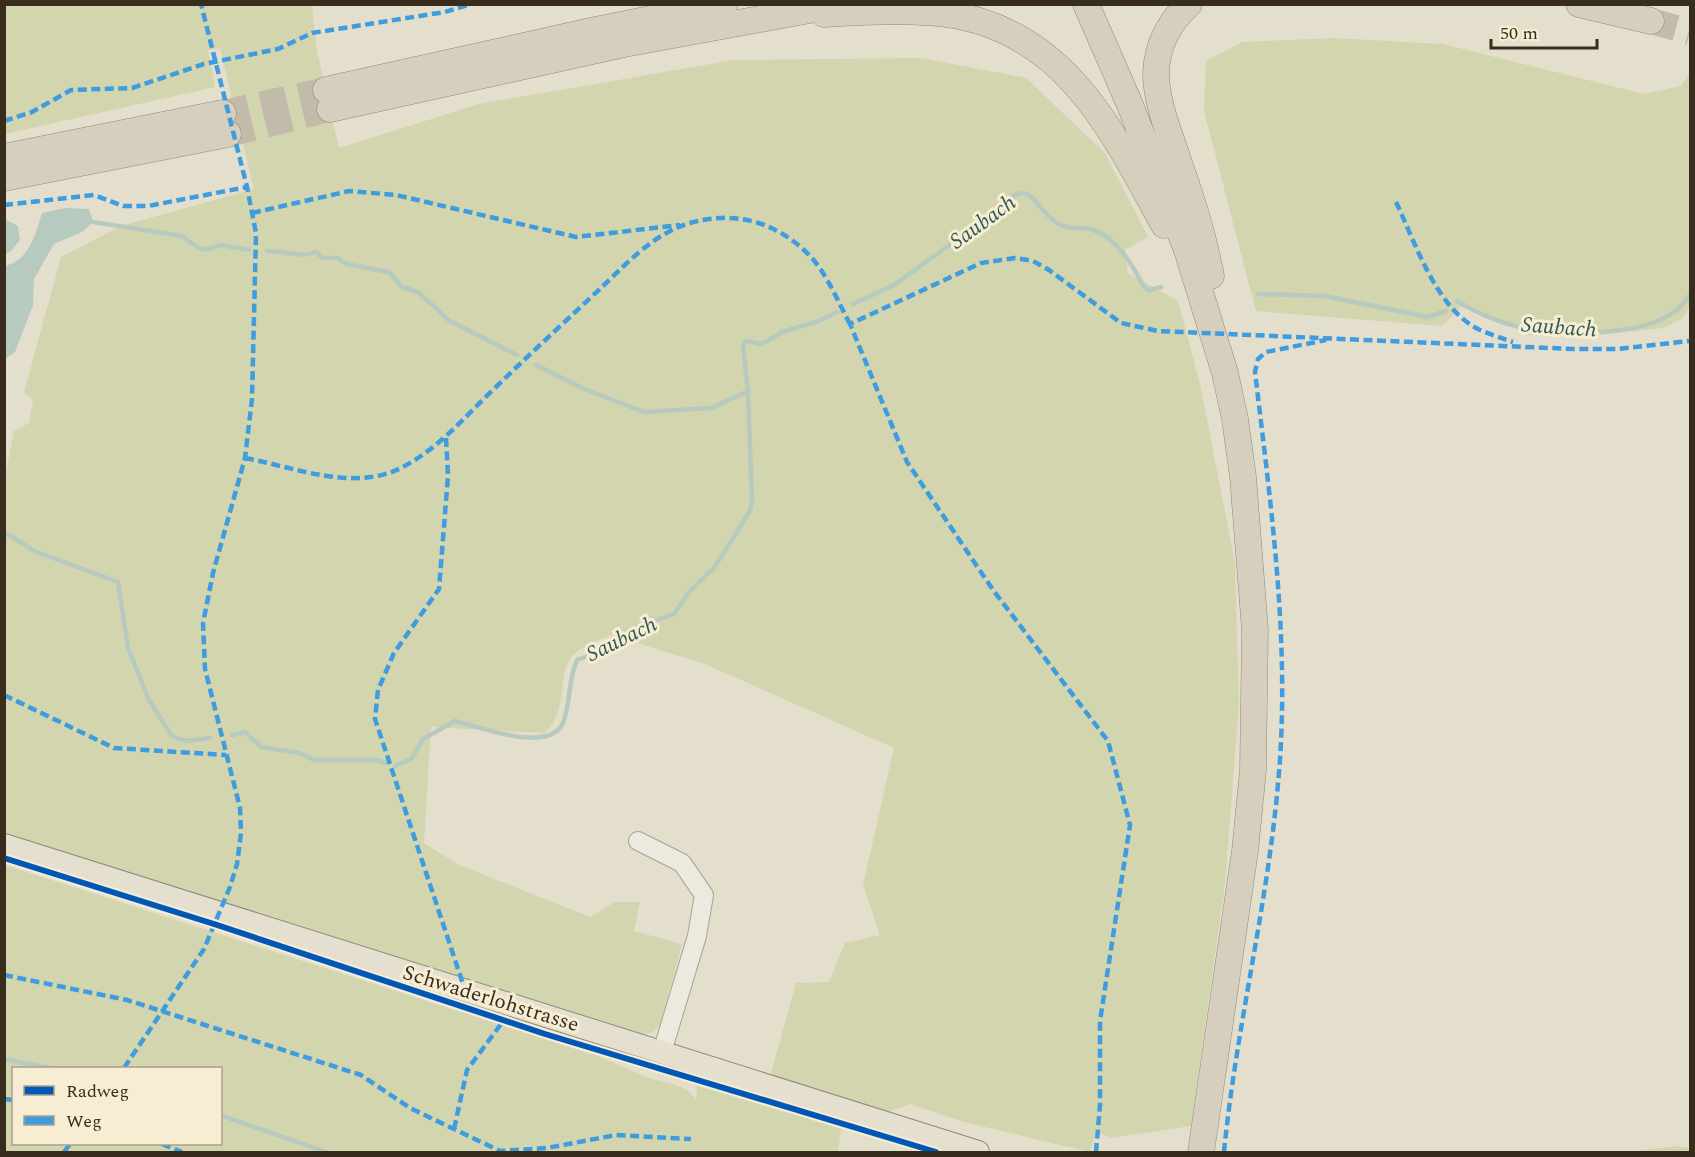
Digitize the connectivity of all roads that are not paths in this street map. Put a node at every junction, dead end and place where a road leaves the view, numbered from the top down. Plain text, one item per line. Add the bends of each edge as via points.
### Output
1 (622, 4) edge
2 (724, 4) edge
3 (842, 4) edge
4 (1189, 4) edge
5 (1579, 4) edge
6 (1082, 10) edge
7 (772, 16) junction
8 (1651, 21) tunnel mouth
9 (493, 52) junction
10 (4, 157) edge
11 (4, 178) edge
12 (1166, 228) junction
13 (1235, 418) junction
14 (1248, 529) junction
15 (638, 841) dead end
16 (4, 845) edge
17 (662, 1052) junction
18 (978, 1152) edge
19 (1201, 1152) edge

1 - 9 highway
2 - 9 highway
3 - 7 highway
4 - 13 highway via 1163,39 1157,61 1157,84 1206,250
5 - 8 highway
6 - 12 highway
6 - 13 highway via 1181,231 1217,343
7 - 9 highway via 328,100
7 - 12 highway via 937,13 979,21 1025,42 1065,72 1095,107
10 - 11 highway via 226,124
12 - 14 highway via 1207,356
13 - 14 highway
14 - 19 highway via 1256,674 1253,770
15 - 17 lane via 682,863 704,895 697,936
16 - 17 main road, Schwaderlohstrasse
17 - 18 main road, Schwaderlohstrasse

